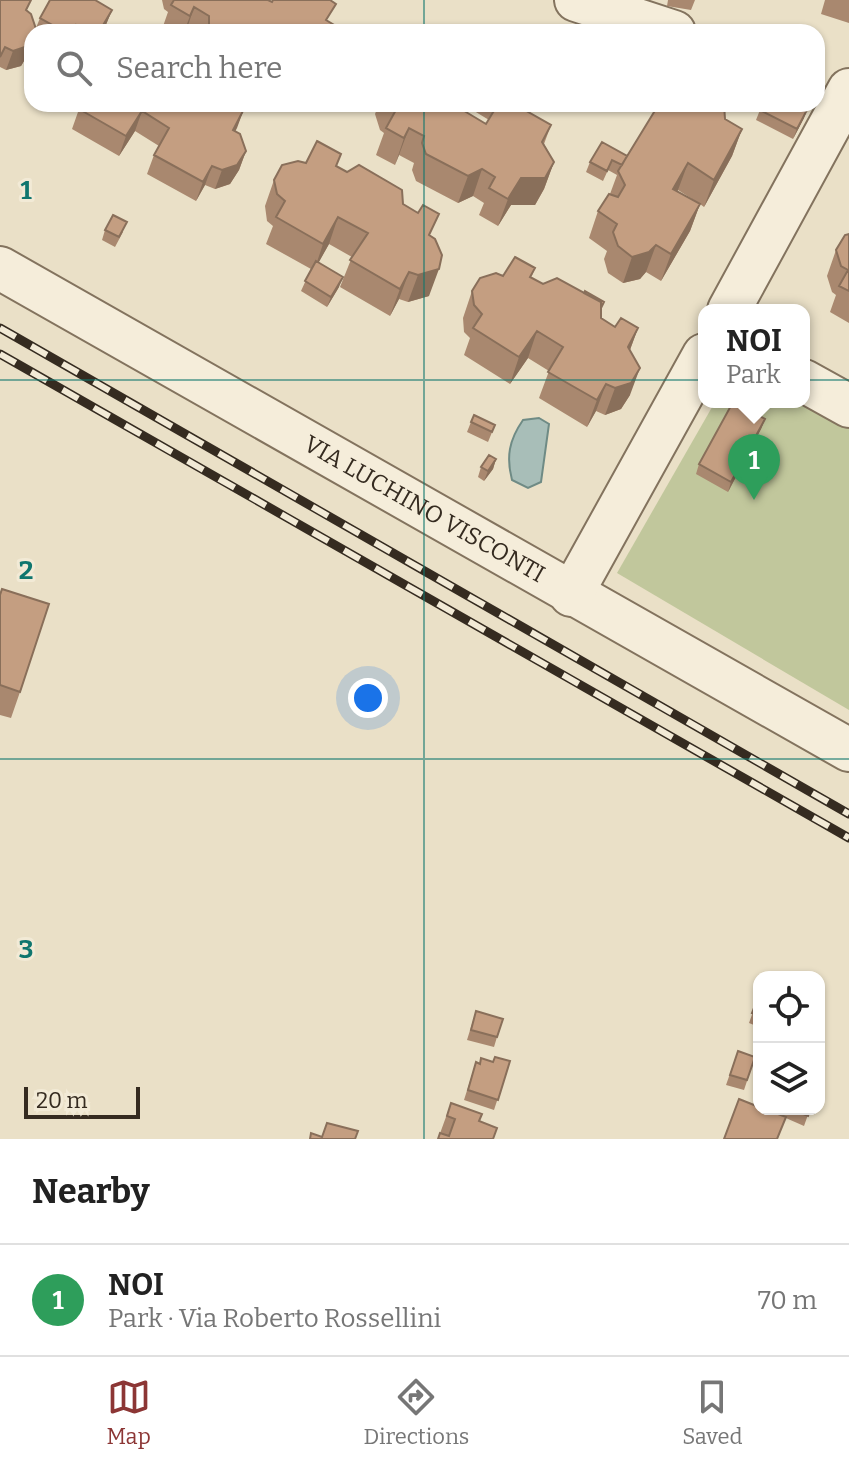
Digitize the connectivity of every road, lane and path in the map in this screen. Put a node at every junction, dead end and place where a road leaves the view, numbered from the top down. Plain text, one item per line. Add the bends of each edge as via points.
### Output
1 (576, 0) edge
2 (650, 24) edge
3 (825, 82) edge
4 (849, 90) edge
5 (0, 268) edge
6 (732, 304) edge
7 (698, 366) edge
8 (810, 384) edge
9 (849, 406) edge
10 (571, 595) junction
11 (849, 750) edge

1 - 2 street
3 - 4 street
4 - 6 street
5 - 10 street, VIA LUCHINO VISCONTI
7 - 10 street
8 - 9 street
10 - 11 street, VIA LUCHINO VISCONTI

